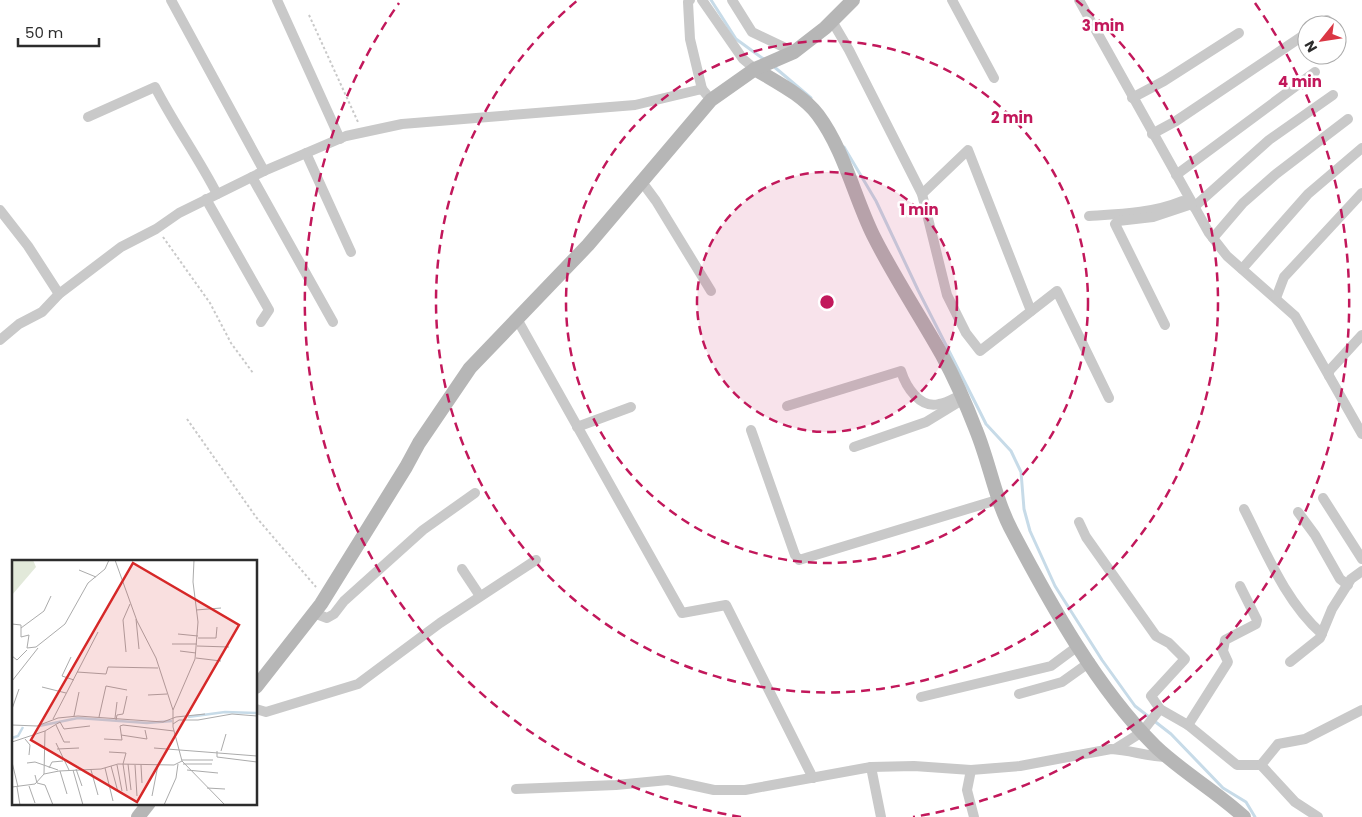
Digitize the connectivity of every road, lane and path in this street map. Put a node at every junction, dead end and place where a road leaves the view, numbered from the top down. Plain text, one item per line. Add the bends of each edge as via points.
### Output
1 (171, 0) edge
2 (277, 0) edge
3 (690, 0) edge
4 (702, 0) edge
5 (732, 0) edge
6 (853, 0) edge
7 (952, 0) edge
8 (1082, 1) edge
9 (309, 15) dead end
10 (832, 21) junction
11 (1239, 33) dead end
12 (1297, 40) edge
13 (794, 52) junction
14 (755, 69) junction
15 (1315, 72) dead end
16 (994, 78) dead end
17 (707, 95) junction
18 (1333, 95) dead end
19 (1132, 98) junction
20 (88, 117) dead end
21 (1348, 119) dead end
22 (363, 132) junction
23 (1152, 134) junction
24 (340, 139) junction
25 (1362, 148) edge
26 (306, 153) junction
27 (264, 171) junction
28 (1176, 175) junction
29 (252, 177) junction
30 (642, 182) junction
31 (218, 194) junction
32 (922, 194) junction
33 (1362, 194) edge
34 (206, 199) junction
35 (1191, 203) junction
36 (0, 210) edge
37 (1089, 216) dead end
38 (158, 228) junction
39 (1213, 238) junction
40 (351, 252) dead end
41 (1242, 269) junction
42 (711, 291) dead end
43 (59, 294) junction
44 (1276, 298) junction
45 (1031, 311) junction
46 (518, 319) junction
47 (261, 322) dead end
48 (333, 322) dead end
49 (1165, 325) dead end
50 (1362, 335) edge
51 (0, 340) edge
52 (253, 373) dead end
53 (1329, 376) junction
54 (962, 397) junction
55 (1109, 398) dead end
56 (787, 406) dead end
57 (631, 407) dead end
58 (187, 419) dead end
59 (577, 427) junction
60 (751, 430) dead end
61 (1362, 434) edge
62 (854, 447) dead end
63 (475, 493) dead end
64 (1323, 498) dead end
65 (997, 500) junction
66 (1244, 509) dead end
67 (1298, 512) dead end
68 (1079, 522) dead end
69 (1362, 559) edge
70 (536, 560) dead end
71 (462, 569) dead end
72 (1362, 571) edge
73 (1348, 585) junction
74 (1240, 586) dead end
75 (326, 596) junction
76 (480, 596) junction
77 (314, 613) junction
78 (1322, 634) junction
79 (1078, 646) junction
80 (1090, 662) junction
81 (1290, 662) dead end
82 (258, 684) edge
83 (1019, 694) dead end
84 (921, 697) dead end
85 (258, 710) edge
86 (1362, 710) edge
87 (1159, 711) junction
88 (1188, 725) junction
89 (1145, 730) junction
90 (1114, 749) junction
91 (1168, 757) junction
92 (1261, 765) junction
93 (871, 767) junction
94 (971, 770) junction
95 (813, 778) junction
96 (516, 789) dead end
97 (148, 804) edge
98 (138, 817) edge
99 (881, 817) edge
100 (974, 817) edge
101 (1244, 817) edge
102 (1318, 817) edge

1 - 27 street
2 - 24 street
3 - 17 street via 690,39
4 - 14 street via 743,59
5 - 13 street via 752,32
6 - 10 main road
7 - 16 street
8 - 19 street
9 - 22 path
10 - 13 main road
10 - 32 street
11 - 19 street
12 - 23 street
13 - 14 main road
14 - 17 main road
14 - 54 main road via 794,94 817,114 838,150 872,233 942,355
15 - 28 street
17 - 22 street via 402,124
17 - 30 main road
18 - 35 street via 1269,140
19 - 23 street
20 - 31 street via 155,87
21 - 39 street via 1243,203
22 - 24 street
23 - 28 street
24 - 26 street
25 - 41 street via 1308,194
26 - 27 street
26 - 40 street
27 - 29 street
28 - 35 street
29 - 31 street
29 - 48 street
30 - 42 street
30 - 46 main road
31 - 34 street
32 - 45 street via 947,295 966,333 980,351
32 - 45 street via 968,150
33 - 44 street via 1284,277
34 - 38 street
34 - 47 street via 268,310
35 - 37 street via 1126,214
35 - 39 street
35 - 49 street via 1171,212 1114,224
36 - 43 street
38 - 43 street via 114,252
38 - 52 path
39 - 41 street
41 - 44 street
43 - 51 street via 42,312 19,324
44 - 53 street via 1295,316
45 - 55 street via 1057,291
46 - 59 street
46 - 75 main road via 457,385
50 - 53 street via 1329,371
53 - 61 street
54 - 56 street via 929,405 906,387 901,372
54 - 62 street via 926,422
54 - 65 main road via 977,432
57 - 59 street
58 - 75 path via 256,517
59 - 95 street via 682,613 726,605
60 - 65 street via 795,554 800,560
63 - 77 street via 405,546 334,614 327,618
64 - 69 street
65 - 79 main road via 1030,565
66 - 78 street via 1290,596 1306,620
67 - 73 street via 1340,580
68 - 87 street via 1086,537 1156,636 1186,659 1151,696
70 - 76 street
71 - 76 street
72 - 73 street
73 - 78 street via 1332,609
74 - 88 street via 1256,624 1226,640 1223,651 1228,662
75 - 77 main road
76 - 85 street via 358,684 266,712
77 - 82 main road
78 - 81 street
79 - 80 main road
79 - 84 street via 1051,666
80 - 83 street via 1062,682
80 - 89 main road via 1121,708
86 - 92 street via 1305,739 1278,744
87 - 88 street
87 - 89 street
88 - 92 street via 1237,765
89 - 90 street
89 - 91 main road
90 - 91 street via 1126,749 1150,757
90 - 94 street via 1020,766
91 - 101 main road
92 - 102 street via 1295,802
93 - 94 street
93 - 95 street
93 - 99 street
94 - 100 street via 967,790
95 - 96 street via 745,790 714,790 668,780
97 - 98 main road

